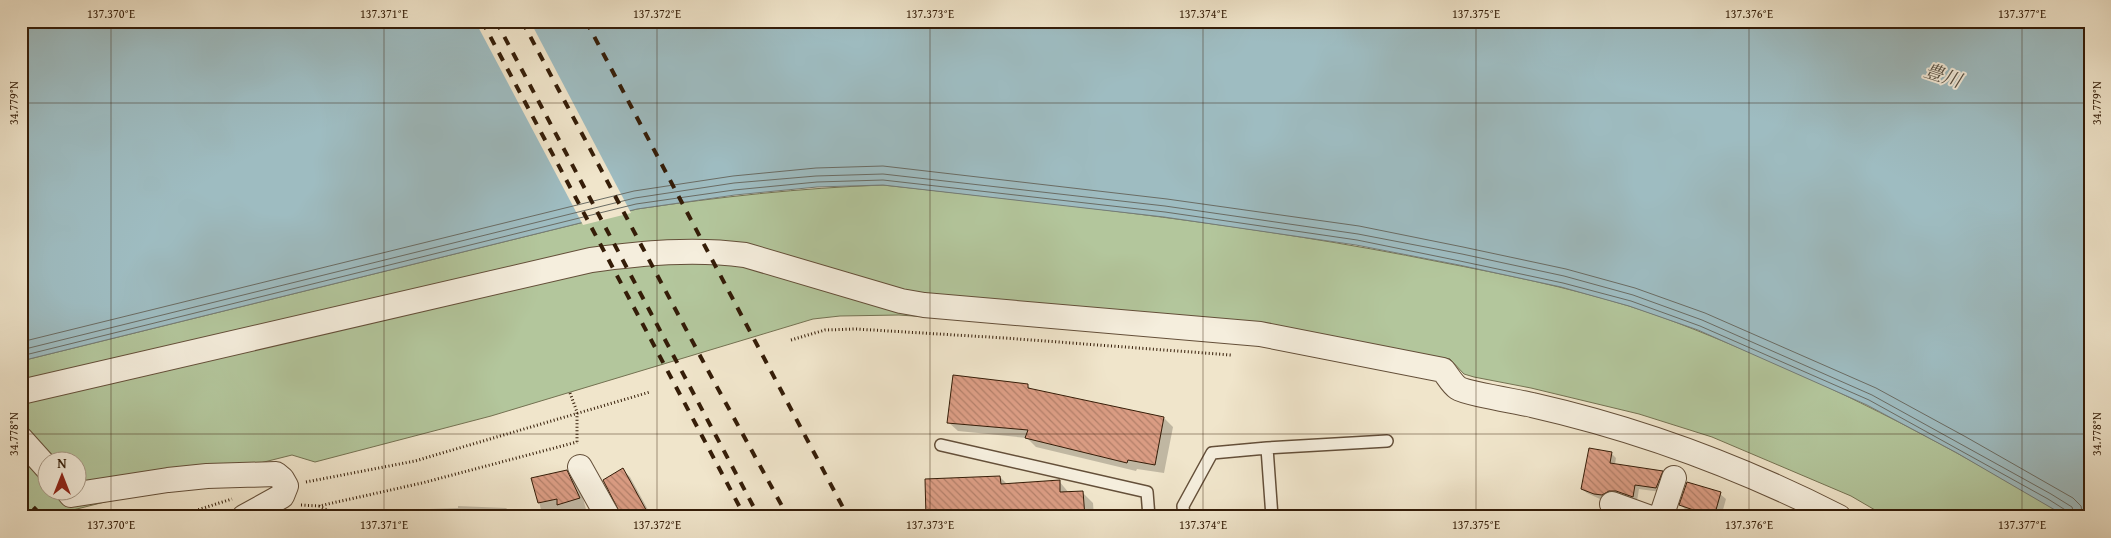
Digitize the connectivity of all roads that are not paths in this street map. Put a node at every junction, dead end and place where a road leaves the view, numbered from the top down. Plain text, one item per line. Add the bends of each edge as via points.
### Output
1 (21, 392) edge
2 (21, 439) edge
3 (1387, 441) dead end
4 (941, 445) dead end
5 (1267, 448) junction
6 (38, 457) edge
7 (577, 458) road end
8 (1674, 478) dead end
9 (88, 492) edge
10 (1612, 504) dead end
11 (238, 508) edge
12 (608, 517) edge
13 (1149, 517) edge
14 (1184, 517) edge
15 (1272, 517) edge
16 (1648, 517) edge
17 (1661, 517) edge
18 (1839, 517) edge

1 - 18 street via 591,260 661,251 726,252 916,304 1260,334 1443,370 1459,388 1628,430 1684,449
2 - 6 street
3 - 5 lane
4 - 13 lane via 1147,492
5 - 14 lane via 1212,453 1183,506
5 - 15 lane
7 - 12 street
8 - 17 street
9 - 11 street via 207,476 276,474 282,478 286,486 282,496 268,504
10 - 16 street

